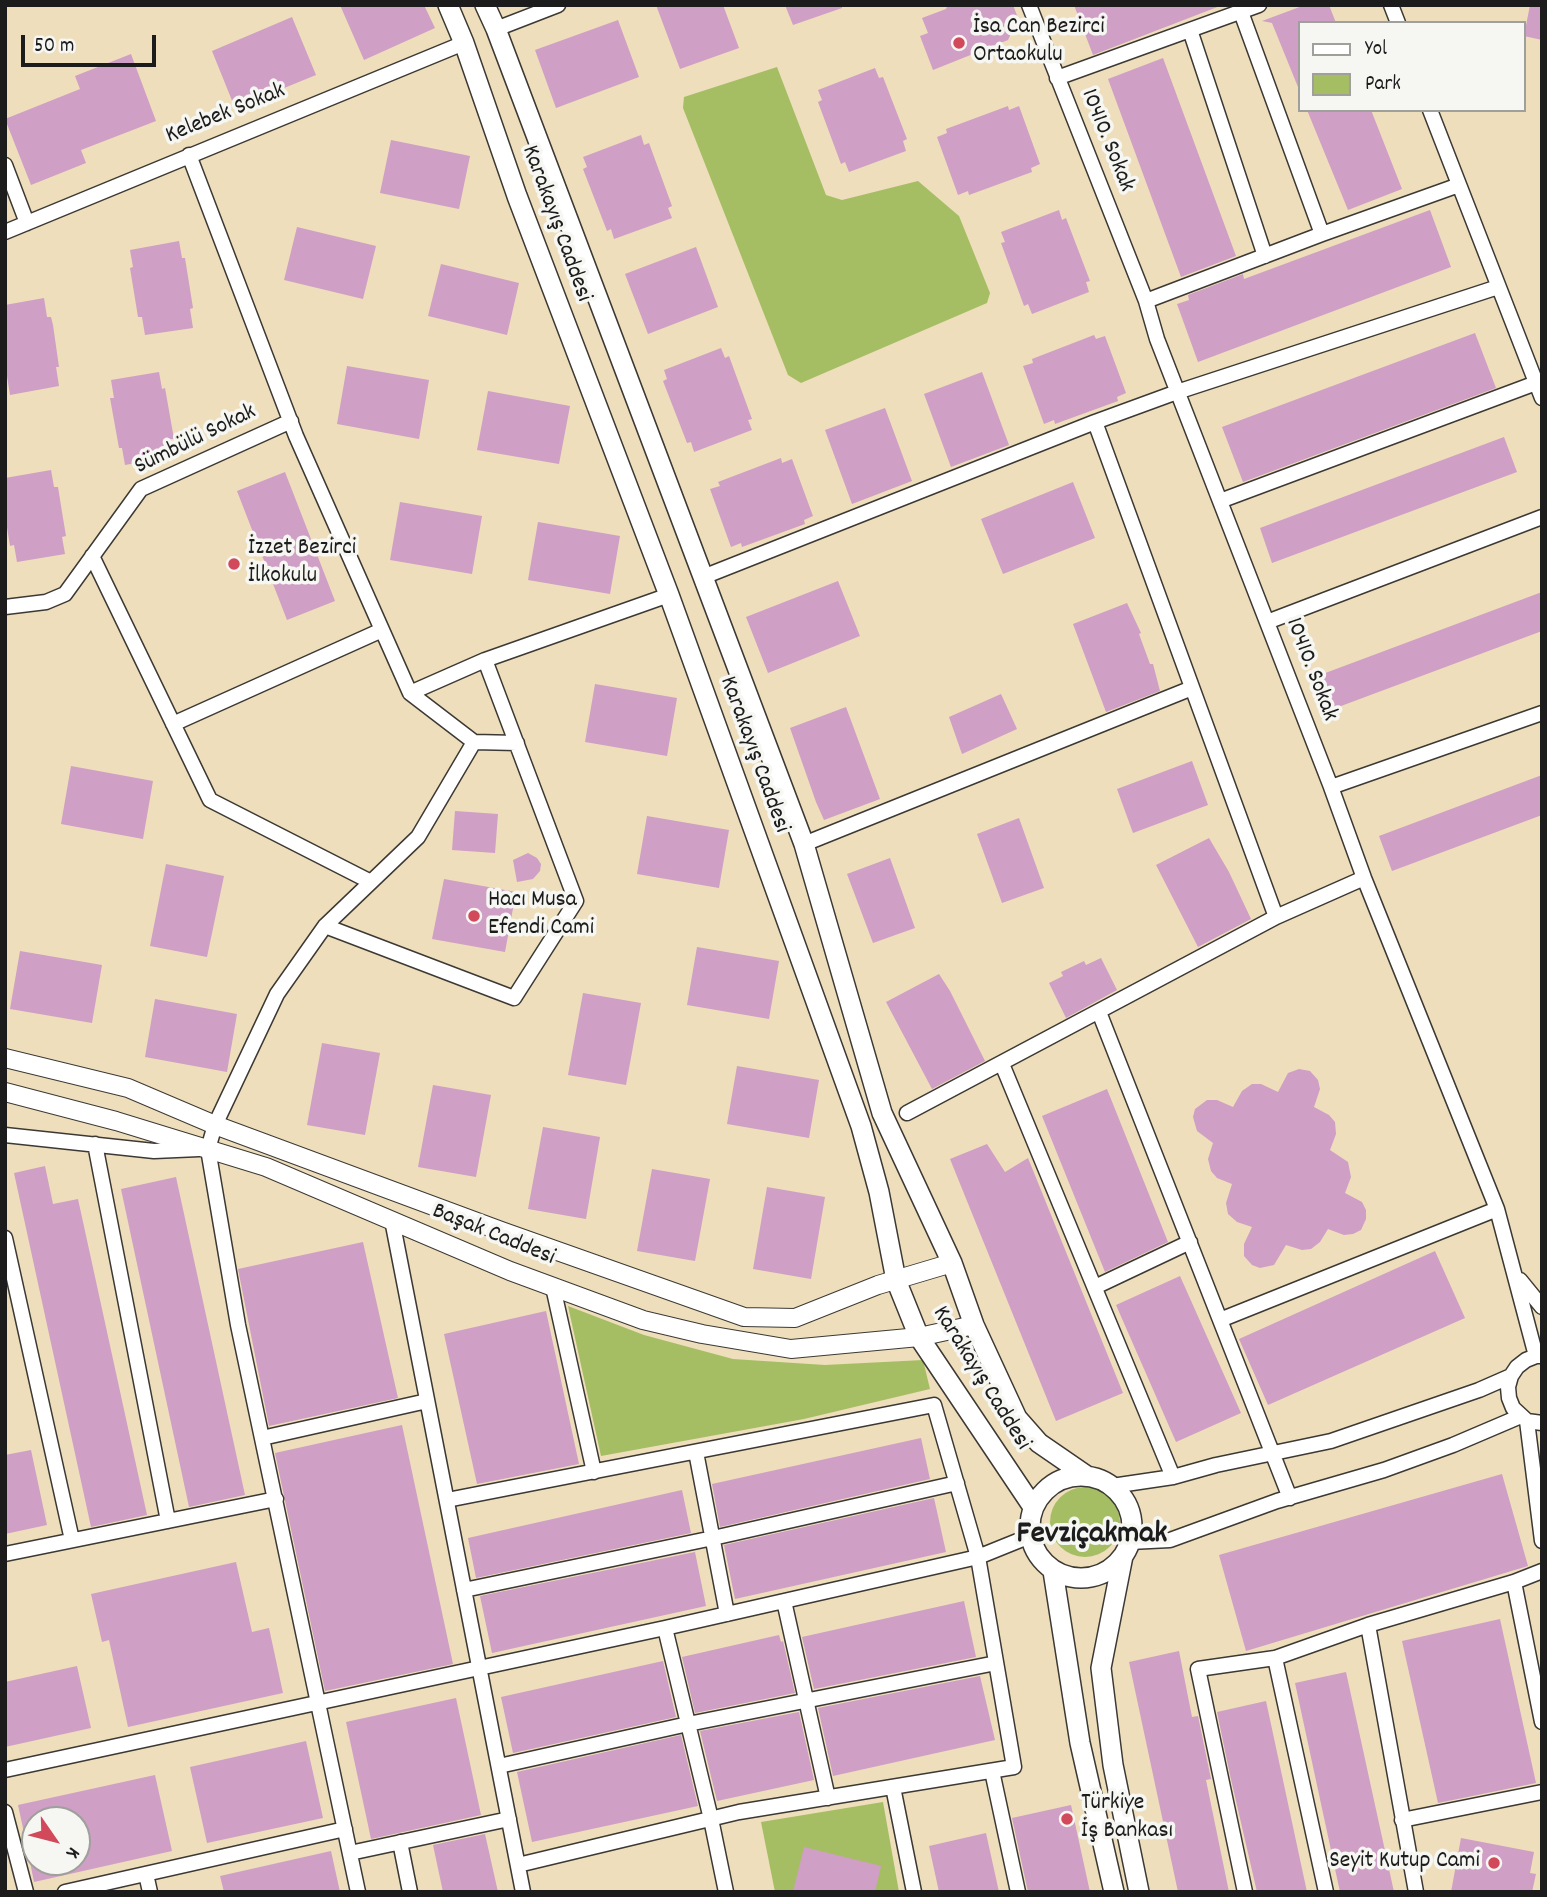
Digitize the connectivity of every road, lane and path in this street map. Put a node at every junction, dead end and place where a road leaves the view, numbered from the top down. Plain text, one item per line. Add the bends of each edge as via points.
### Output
1 (448, 5) edge
2 (485, 5) edge
3 (558, 5) edge
4 (1029, 5) edge
5 (1259, 5) edge
6 (1241, 12) junction
7 (496, 29) junction
8 (1190, 30) junction
9 (464, 43) junction
10 (1057, 78) junction
11 (1431, 112) edge
12 (189, 155) junction
13 (5, 165) edge
14 (1459, 185) junction
15 (27, 223) junction
16 (5, 232) edge
17 (1322, 234) junction
18 (1265, 256) junction
19 (1498, 287) junction
20 (1146, 302) junction
21 (1536, 383) junction
22 (1177, 392) junction
23 (1542, 398) edge
24 (290, 421) junction
25 (1096, 422) junction
26 (1220, 501) junction
27 (1542, 517) edge
28 (92, 556) junction
29 (703, 577) junction
30 (668, 595) junction
31 (5, 607) edge
32 (1267, 622) junction
33 (382, 630) junction
34 (485, 660) junction
35 (1192, 688) junction
36 (410, 693) junction
37 (1542, 713) edge
38 (173, 724) junction
39 (474, 742) junction
40 (517, 743) junction
41 (1331, 787) junction
42 (804, 844) junction
43 (1364, 878) junction
44 (371, 882) junction
45 (1276, 917) junction
46 (324, 926) junction
47 (1099, 1012) junction
48 (5, 1058) edge
49 (1003, 1064) junction
50 (5, 1092) edge
51 (907, 1113) dead end
52 (215, 1125) junction
53 (5, 1135) edge
54 (95, 1144) junction
55 (208, 1149) junction
56 (1497, 1209) junction
57 (392, 1220) junction
58 (5, 1238) edge
59 (1190, 1242) junction
60 (952, 1263) junction
61 (1517, 1276) junction
62 (896, 1280) junction
63 (553, 1287) junction
64 (1095, 1287) junction
65 (1542, 1307) edge
66 (1220, 1320) junction
67 (974, 1325) junction
68 (919, 1337) junction
69 (1539, 1356) edge
70 (1511, 1376) junction
71 (427, 1401) junction
72 (1524, 1419) junction
73 (1542, 1423) edge
74 (262, 1437) junction
75 (696, 1452) junction
76 (1273, 1453) junction
77 (594, 1472) junction
78 (1087, 1476) junction
79 (1173, 1476) junction
80 (957, 1483) junction
81 (1112, 1486) junction
82 (1290, 1498) junction
83 (276, 1499) junction
84 (447, 1500) junction
85 (1033, 1507) junction
86 (167, 1521) junction
87 (1030, 1536) junction
88 (712, 1538) junction
89 (72, 1540) junction
90 (1542, 1541) edge
91 (1127, 1549) junction
92 (5, 1554) edge
93 (978, 1557) junction
94 (1054, 1571) junction
95 (1542, 1571) edge
96 (1514, 1582) junction
97 (464, 1590) junction
98 (784, 1601) junction
99 (727, 1614) junction
100 (1367, 1625) junction
101 (665, 1628) junction
102 (1542, 1646) edge
103 (1526, 1649) junction
104 (1275, 1658) junction
105 (996, 1663) junction
106 (480, 1668) junction
107 (807, 1700) junction
108 (320, 1702) junction
109 (1542, 1722) edge
110 (688, 1724) junction
111 (499, 1766) junction
112 (5, 1770) edge
113 (992, 1771) junction
114 (893, 1787) junction
115 (1542, 1792) edge
116 (828, 1798) junction
117 (5, 1812) edge
118 (509, 1819) junction
119 (711, 1819) junction
120 (1402, 1820) junction
121 (345, 1829) junction
122 (400, 1842) junction
123 (350, 1853) junction
124 (518, 1865) junction
125 (146, 1874) junction
126 (26, 1892) edge
127 (65, 1892) edge
128 (150, 1892) edge
129 (358, 1892) edge
130 (410, 1892) edge
131 (523, 1892) edge
132 (726, 1892) edge
133 (915, 1892) edge
134 (1018, 1892) edge
135 (1114, 1892) edge
136 (1139, 1892) edge
137 (1245, 1892) edge
138 (1326, 1892) edge
139 (1416, 1892) edge

1 - 9 main road, Karakayış Caddesi
2 - 7 main road, Karakayış Caddesi
3 - 7 street
4 - 10 street, 10410. Sokak
5 - 6 street
6 - 8 street
6 - 17 street
7 - 29 main road, Karakayış Caddesi
8 - 10 street
8 - 18 street
9 - 12 street, Kelebek Sokak
9 - 30 main road, Karakayış Caddesi
10 - 20 street, 10410. Sokak
11 - 14 street
12 - 15 street, Kelebek Sokak
12 - 24 street
13 - 15 street
14 - 17 street
14 - 19 street
15 - 16 street, Kelebek Sokak
17 - 18 street
18 - 20 street
19 - 21 street
19 - 22 street
20 - 22 street, 10410. Sokak
21 - 23 street
21 - 26 street
22 - 25 street
22 - 26 street, 10410. Sokak
24 - 28 street, Sümbülü Sokak via 141,489
24 - 33 street
25 - 29 street
25 - 35 street
26 - 32 street, 10410. Sokak
27 - 32 street
28 - 31 street, Sümbülü Sokak via 65,594 46,602
28 - 38 street
29 - 42 main road, Karakayış Caddesi
30 - 34 street
30 - 62 main road, Karakayış Caddesi via 861,1126
32 - 41 street, 10410. Sokak
33 - 36 street
33 - 38 street
34 - 36 street
34 - 40 street
35 - 42 street
35 - 45 street
36 - 39 street
37 - 41 street
38 - 44 street via 210,800
39 - 40 street
39 - 44 street via 418,837
40 - 46 street via 576,901 514,998
41 - 43 street, 10410. Sokak
42 - 60 main road, Karakayış Caddesi via 882,1113
43 - 45 street
43 - 56 street, 10410. Sokak
44 - 46 street
45 - 47 street
46 - 52 street via 276,994
47 - 49 street
47 - 59 street
48 - 52 street, Başak Caddesi via 128,1088
49 - 51 street
49 - 64 street
50 - 55 street, Başak Caddesi
52 - 55 street
52 - 62 street, Başak Caddesi via 744,1317 795,1318
53 - 54 street
54 - 55 street
54 - 86 street
55 - 57 street, Başak Caddesi via 266,1167
55 - 74 street
56 - 61 street, 10410. Sokak
56 - 66 street
57 - 63 street, Başak Caddesi
57 - 71 street
58 - 89 street
59 - 64 street
59 - 66 street
60 - 62 street, Başak Caddesi
60 - 67 main road, Karakayış Caddesi
61 - 65 street
61 - 69 street, 10410. Sokak
62 - 68 main road, Karakayış Caddesi
63 - 68 street, Başak Caddesi via 643,1320 791,1349
63 - 77 street
64 - 79 street
66 - 76 street
67 - 68 street, Başak Caddesi
67 - 78 main road, Karakayış Caddesi via 1017,1418 1039,1443
68 - 85 main road, Karakayış Caddesi
69 - 70 street via 1517,1367
70 - 72 street via 1509,1398
70 - 76 street via 1331,1441
71 - 74 street
71 - 84 street
72 - 73 street
72 - 82 street via 1384,1470
72 - 90 street
74 - 83 street
75 - 77 street
75 - 80 street via 934,1405
75 - 88 street
76 - 79 street
76 - 82 street
77 - 84 street
78 - 81 main road
78 - 85 main road via 1056,1482 1042,1492
79 - 81 street
80 - 88 street
80 - 93 street
81 - 91 main road via 1130,1511
82 - 91 street via 1170,1540
83 - 86 street
83 - 108 street
84 - 97 street
85 - 87 main road
86 - 89 street
87 - 93 street
87 - 94 main road via 1042,1562
88 - 97 street
88 - 99 street
89 - 92 street
91 - 94 main road via 1112,1568 1099,1575 1068,1577
91 - 136 main road via 1101,1668 1113,1765
93 - 98 street
93 - 105 street
94 - 135 main road via 1080,1742
95 - 96 street
96 - 100 street
96 - 103 street
97 - 106 street
98 - 99 street
98 - 107 street
99 - 101 street
100 - 104 street
100 - 120 street
101 - 106 street
101 - 110 street
102 - 103 street
103 - 109 street
104 - 137 street via 1198,1669
104 - 138 street
105 - 107 street
105 - 113 street via 1014,1767
106 - 108 street
106 - 111 street
107 - 110 street
107 - 116 street
108 - 112 street
108 - 121 street
110 - 111 street
110 - 119 street
111 - 118 street
113 - 114 street
113 - 134 street
114 - 116 street
114 - 133 street
115 - 120 street
116 - 119 street
117 - 126 street
118 - 122 street
118 - 124 street
119 - 124 street
119 - 132 street
120 - 139 street
121 - 123 street
121 - 125 street
122 - 123 street
122 - 130 street
123 - 129 street
124 - 131 street
125 - 127 street
125 - 128 street

